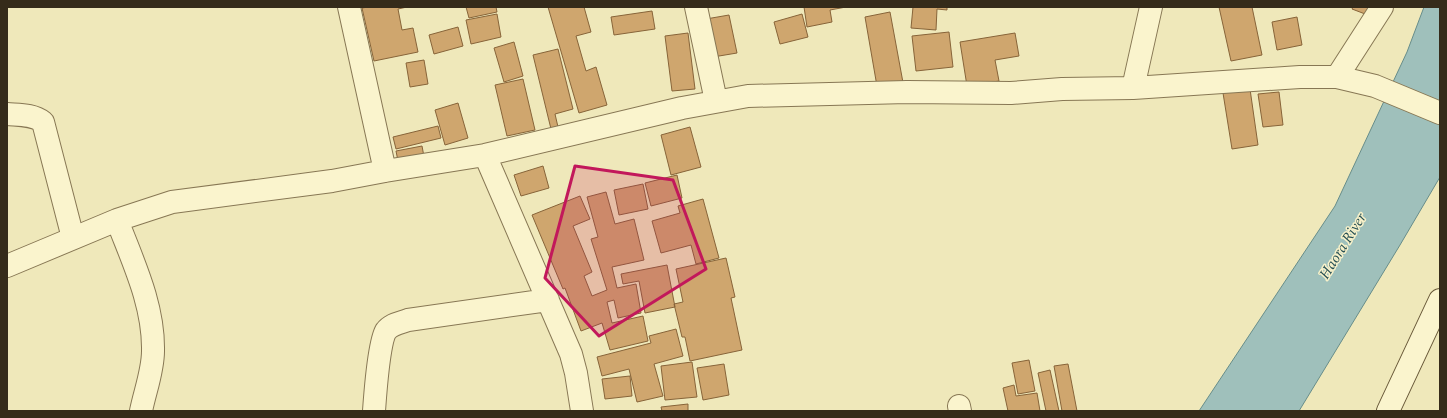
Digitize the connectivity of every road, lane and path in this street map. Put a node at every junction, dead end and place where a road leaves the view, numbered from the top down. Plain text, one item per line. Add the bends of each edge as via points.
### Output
1 (349, 7) edge
2 (696, 7) edge
3 (1151, 7) edge
4 (1382, 7) edge
5 (1337, 77) junction
6 (1134, 88) junction
7 (716, 101) junction
8 (1440, 113) edge
9 (7, 114) edge
10 (485, 155) junction
11 (385, 171) junction
12 (117, 220) junction
13 (73, 238) junction
14 (7, 266) edge
15 (548, 300) junction
16 (1440, 300) edge
17 (141, 411) edge
18 (374, 411) edge
19 (582, 411) edge
20 (1388, 411) edge

1 - 11 street
2 - 7 street
3 - 6 street
4 - 5 street
5 - 6 street via 1300,77
5 - 8 street via 1374,86
6 - 7 street via 748,96
7 - 10 street
9 - 13 street via 33,116 43,122
10 - 11 street
10 - 15 street
11 - 12 street via 332,181 172,202
12 - 13 street
12 - 17 street via 140,278 151,328 153,351
13 - 14 street
15 - 18 street via 408,320 390,326 384,332 381,345
15 - 19 street via 571,354
16 - 20 street

